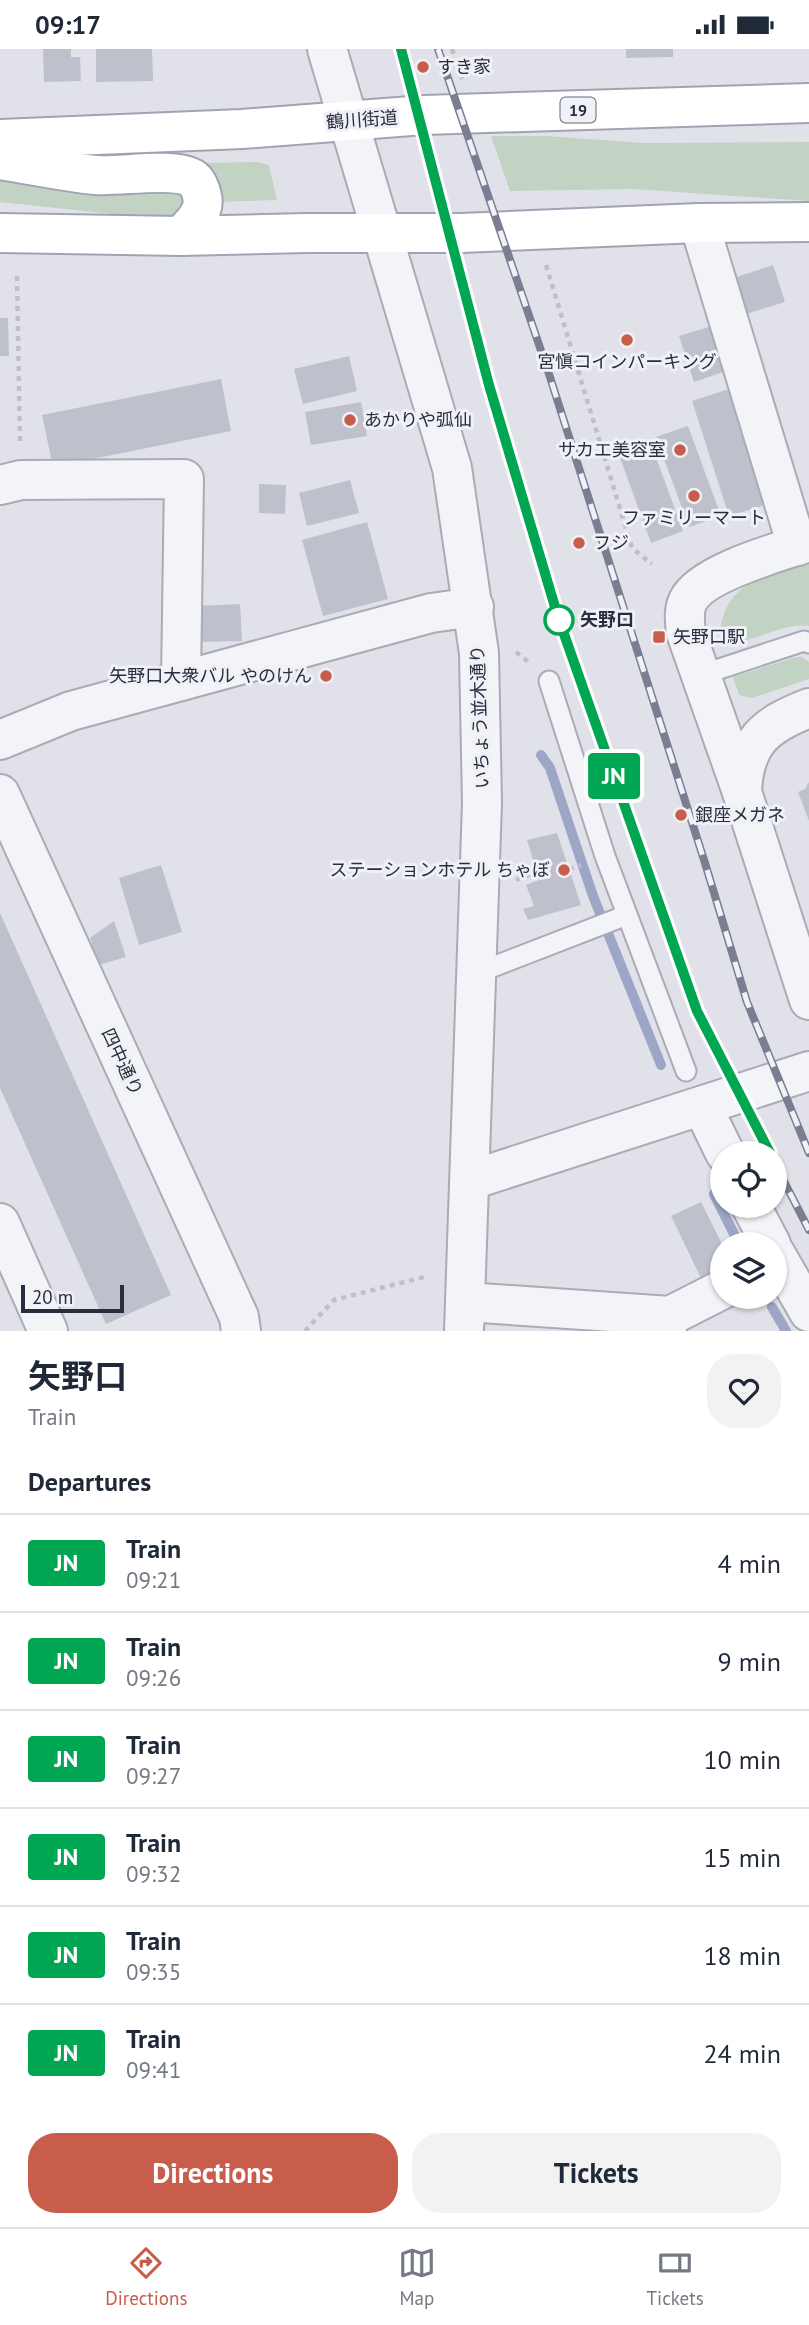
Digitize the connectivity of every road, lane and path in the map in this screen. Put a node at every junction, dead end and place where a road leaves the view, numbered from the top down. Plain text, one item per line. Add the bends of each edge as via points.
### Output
1 (327, 49) edge
2 (452, 49) edge
3 (464, 87) dead end
4 (809, 103) edge
5 (347, 121) junction
6 (0, 139) edge
7 (0, 160) edge
8 (809, 222) edge
9 (699, 223) junction
10 (0, 225) edge
11 (0, 233) edge
12 (383, 233) junction
13 (47, 234) junction
14 (180, 236) junction
15 (544, 259) dead end
16 (17, 276) dead end
17 (10, 483) edge
18 (803, 544) edge
19 (652, 564) dead end
20 (474, 607) junction
21 (809, 643) edge
22 (181, 681) junction
23 (549, 681) dead end
24 (704, 683) junction
25 (795, 713) edge
26 (0, 740) edge
27 (742, 792) junction
28 (0, 794) edge
29 (534, 873) dead end
30 (512, 882) dead end
31 (627, 915) junction
32 (477, 973) junction
33 (809, 1000) edge
34 (809, 1070) edge
35 (686, 1071) dead end
36 (702, 1106) junction
37 (719, 1141) edge
38 (471, 1180) junction
39 (0, 1223) edge
40 (787, 1275) edge
41 (428, 1276) dead end
42 (710, 1297) edge
43 (809, 1312) edge
44 (465, 1317) edge
45 (668, 1324) edge
46 (48, 1331) edge
47 (242, 1331) edge
48 (305, 1331) edge

1 - 5 street, いちょう並木通り
2 - 3 path
4 - 5 main road, 鶴川街道 / 19
5 - 6 main road, 鶴川街道 / 19
5 - 12 street, いちょう並木通り
7 - 14 main road via 97,175 192,177 200,188 201,211
8 - 9 main road
9 - 12 main road
9 - 18 street
10 - 13 main road
11 - 13 main road
12 - 14 main road
12 - 20 street, いちょう並木通り via 452,468
13 - 14 main road
15 - 19 path via 632,548
16 - 17 path
17 - 22 street via 184,479
18 - 24 street via 715,576 687,601 686,633
20 - 22 street via 431,613
20 - 32 street, いちょう並木通り via 482,803
21 - 24 lane via 804,641
22 - 26 street via 71,711
23 - 31 lane
24 - 25 street via 718,702 751,719 766,722
24 - 27 street
25 - 27 street via 754,744
27 - 33 street
28 - 47 street, 四中通り
29 - 30 path
31 - 32 lane
31 - 35 lane
32 - 38 street, いちょう並木通り
34 - 36 street
36 - 37 street
36 - 38 street
38 - 44 street, いちょう並木通り
39 - 46 street
40 - 43 street
41 - 48 path via 334,1300
42 - 45 street
44 - 45 street

